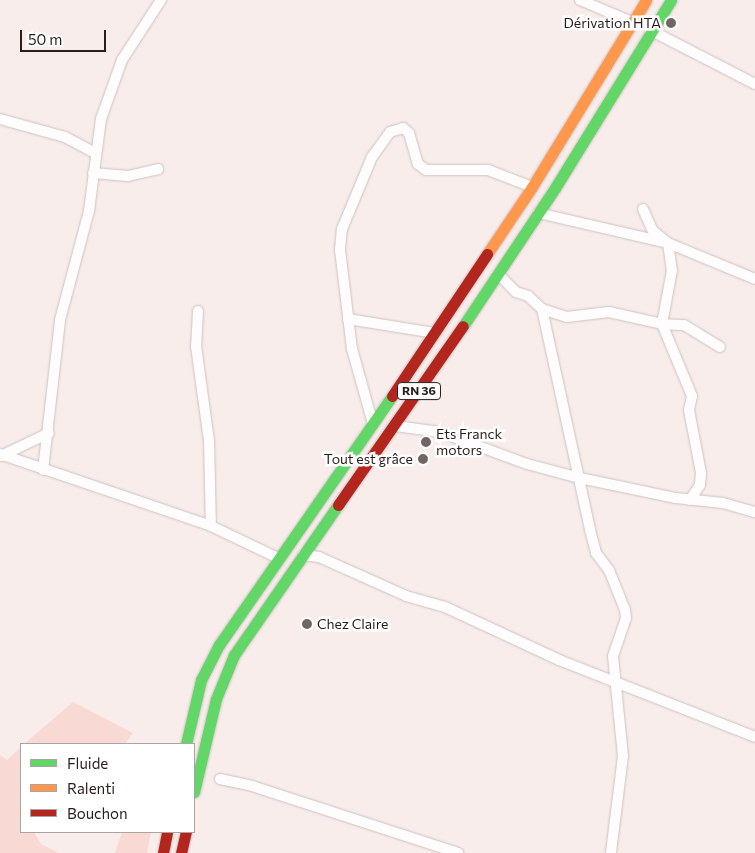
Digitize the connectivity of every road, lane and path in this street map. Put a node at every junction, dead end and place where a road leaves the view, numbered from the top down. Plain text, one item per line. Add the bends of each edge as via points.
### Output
1 (161, 0) edge
2 (580, 0) edge
3 (646, 0) edge
4 (670, 0) edge
5 (632, 22) junction
6 (650, 30) junction
7 (755, 84) edge
8 (0, 119) edge
9 (95, 153) junction
10 (158, 169) dead end
11 (93, 172) junction
12 (532, 187) junction
13 (643, 209) dead end
14 (538, 213) junction
15 (668, 243) junction
16 (498, 274) junction
17 (755, 278) edge
18 (542, 309) junction
19 (198, 311) dead end
20 (348, 319) junction
21 (662, 324) junction
22 (434, 333) junction
23 (720, 347) dead end
24 (373, 424) junction
25 (396, 426) junction
26 (49, 433) junction
27 (1, 455) edge
28 (43, 470) junction
29 (580, 478) junction
30 (690, 500) junction
31 (755, 512) edge
32 (211, 526) junction
33 (303, 555) junction
34 (280, 559) junction
35 (615, 679) junction
36 (755, 737) edge
37 (186, 743) edge
38 (220, 779) dead end
39 (195, 788) edge
40 (167, 833) edge
41 (186, 833) edge
42 (163, 853) edge
43 (181, 853) edge
44 (458, 853) edge
45 (611, 853) edge

1 - 9 street via 122,60 112,82
2 - 5 street
3 - 5 main road, RN 36
4 - 6 main road, RN 36
5 - 12 main road, RN 36
6 - 7 street
6 - 14 main road, RN 36
8 - 9 street via 65,137
9 - 11 street
10 - 11 street via 128,176
11 - 26 street via 84,236 60,320
12 - 20 street via 488,170 426,170 418,164 409,133 403,128 390,132 372,157 342,229 341,270
12 - 22 main road, RN 36
13 - 15 street via 653,231
14 - 15 street
14 - 16 main road, RN 36
15 - 17 street
15 - 21 street via 672,270
16 - 18 street via 516,292 528,296
16 - 25 main road, RN 36
18 - 21 street via 560,316 609,312
18 - 29 street
19 - 32 street via 196,346 208,441
20 - 22 street
20 - 24 street via 352,349
21 - 23 street via 684,325
21 - 30 street via 692,396 689,410 701,473 700,485
22 - 24 main road, RN 36
24 - 34 main road, RN 36
25 - 29 street via 440,432 527,464
25 - 33 main road, RN 36
26 - 27 street
26 - 28 street
27 - 28 street
28 - 32 street
29 - 30 street
29 - 35 street via 596,553 609,570 625,610 626,618 613,656
30 - 31 street via 723,503
32 - 34 street
33 - 35 street via 319,557 406,596 445,606 559,660
33 - 39 main road, RN 36 via 234,655 216,698
34 - 37 main road, RN 36 via 219,645 201,680
35 - 36 street
35 - 45 street via 622,756
38 - 44 street via 252,786
40 - 42 main road
41 - 43 main road

